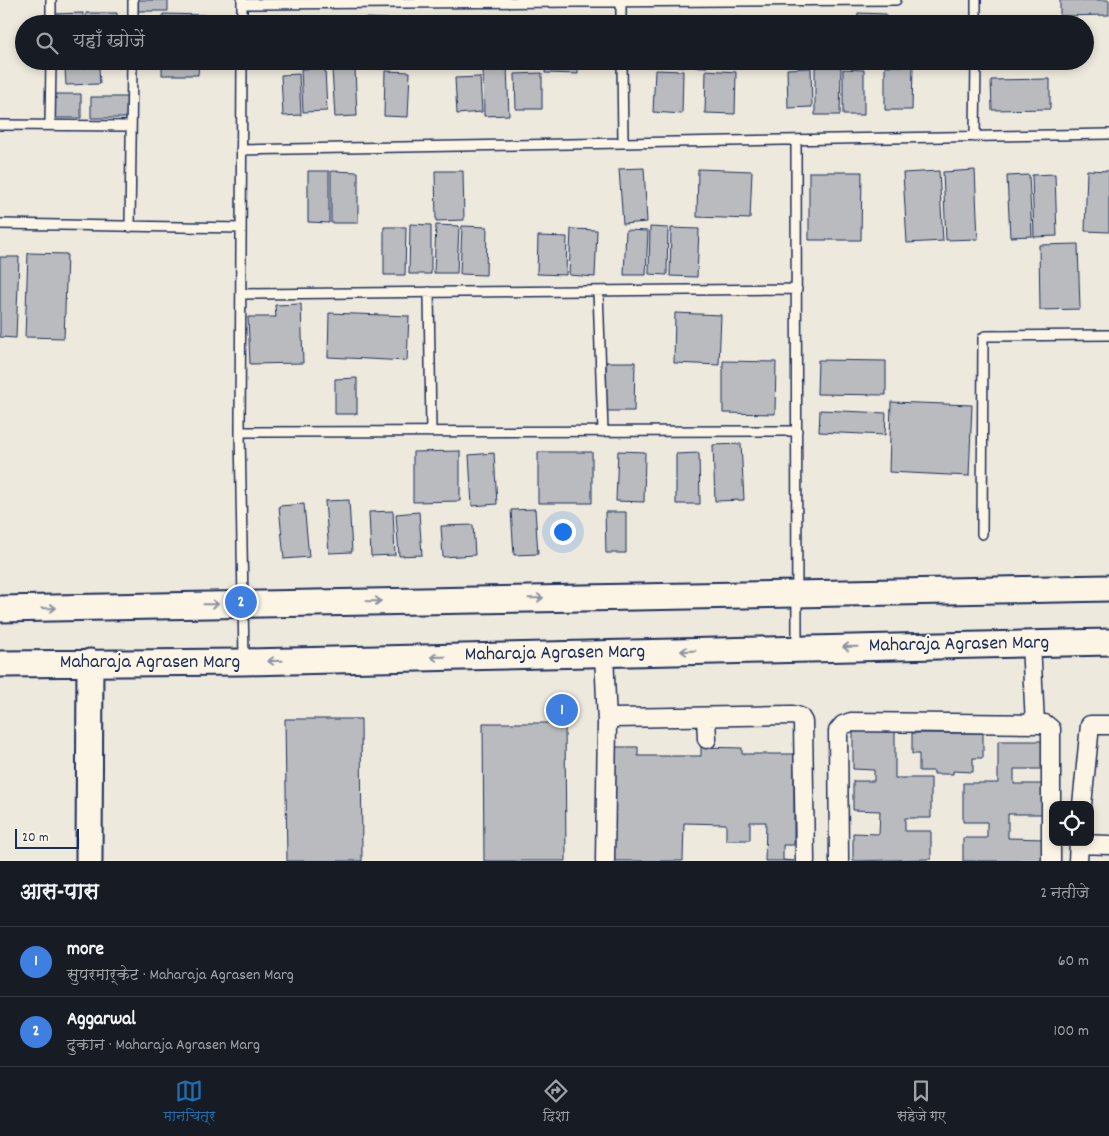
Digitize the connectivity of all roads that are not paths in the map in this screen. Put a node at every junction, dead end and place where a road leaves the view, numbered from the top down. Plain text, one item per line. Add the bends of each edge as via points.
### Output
1 (51, 0) edge
2 (133, 0) edge
3 (721, 0) edge
4 (896, 0) edge
5 (976, 0) edge
6 (491, 1) edge
7 (242, 2) edge
8 (621, 2) junction
9 (51, 15) edge
10 (133, 15) edge
11 (242, 15) edge
12 (621, 15) edge
13 (976, 15) edge
14 (51, 70) edge
15 (132, 70) edge
16 (242, 70) edge
17 (622, 70) edge
18 (976, 70) edge
19 (0, 124) edge
20 (50, 125) junction
21 (131, 126) junction
22 (1109, 134) edge
23 (976, 137) junction
24 (796, 140) junction
25 (623, 143) junction
26 (242, 150) junction
27 (0, 224) edge
28 (130, 227) junction
29 (241, 228) junction
30 (797, 288) junction
31 (598, 291) junction
32 (429, 292) junction
33 (241, 294) junction
34 (1109, 335) edge
35 (240, 432) junction
36 (431, 432) junction
37 (603, 432) junction
38 (797, 432) junction
39 (982, 534) dead end
40 (1109, 588) edge
41 (798, 594) junction
42 (242, 604) junction
43 (0, 609) edge
44 (1109, 642) edge
45 (1031, 643) junction
46 (797, 648) junction
47 (604, 653) junction
48 (90, 662) junction
49 (244, 662) junction
50 (0, 664) edge
51 (706, 717) junction
52 (607, 723) junction
53 (1036, 724) junction
54 (1109, 725) edge
55 (707, 739) dead end
56 (1082, 801) edge
57 (1109, 844) edge
58 (1078, 849) edge
59 (89, 861) edge
60 (605, 861) edge
61 (805, 861) edge
62 (839, 861) edge
63 (1051, 861) edge

1 - 9 lane
2 - 10 lane
3 - 4 lane
3 - 8 lane
5 - 13 lane
6 - 7 lane
6 - 8 lane
7 - 11 lane
8 - 12 lane
14 - 20 lane
15 - 21 lane
16 - 26 lane
17 - 25 lane
18 - 23 lane
19 - 20 lane
20 - 21 lane
21 - 28 lane
22 - 23 lane
23 - 24 lane
24 - 25 lane
24 - 30 lane
25 - 26 lane
26 - 29 lane
27 - 28 lane
28 - 29 lane
29 - 33 lane
30 - 31 lane
30 - 38 lane
31 - 32 lane
31 - 37 lane
32 - 33 lane
32 - 36 lane
33 - 35 lane
34 - 39 lane via 983,338
35 - 36 lane
35 - 42 lane
36 - 37 lane
37 - 38 lane
38 - 41 lane
40 - 41 street
42 -> 41 street
41 - 46 lane
43 -> 42 street
42 - 49 lane
44 - 45 street, Maharaja Agrasen Marg
45 -> 46 street, Maharaja Agrasen Marg
45 - 53 street
46 -> 47 street, Maharaja Agrasen Marg
47 -> 49 street, Maharaja Agrasen Marg
47 - 52 street
48 - 49 street, Maharaja Agrasen Marg
48 - 50 street, Maharaja Agrasen Marg
48 - 59 street
51 - 52 street via 613,718
51 - 55 street
51 - 61 street via 800,717 803,722
52 - 60 street
53 - 62 street via 851,722 843,725 838,731
53 - 63 street via 1045,724 1051,729
54 - 56 street via 1090,725
57 - 58 street

